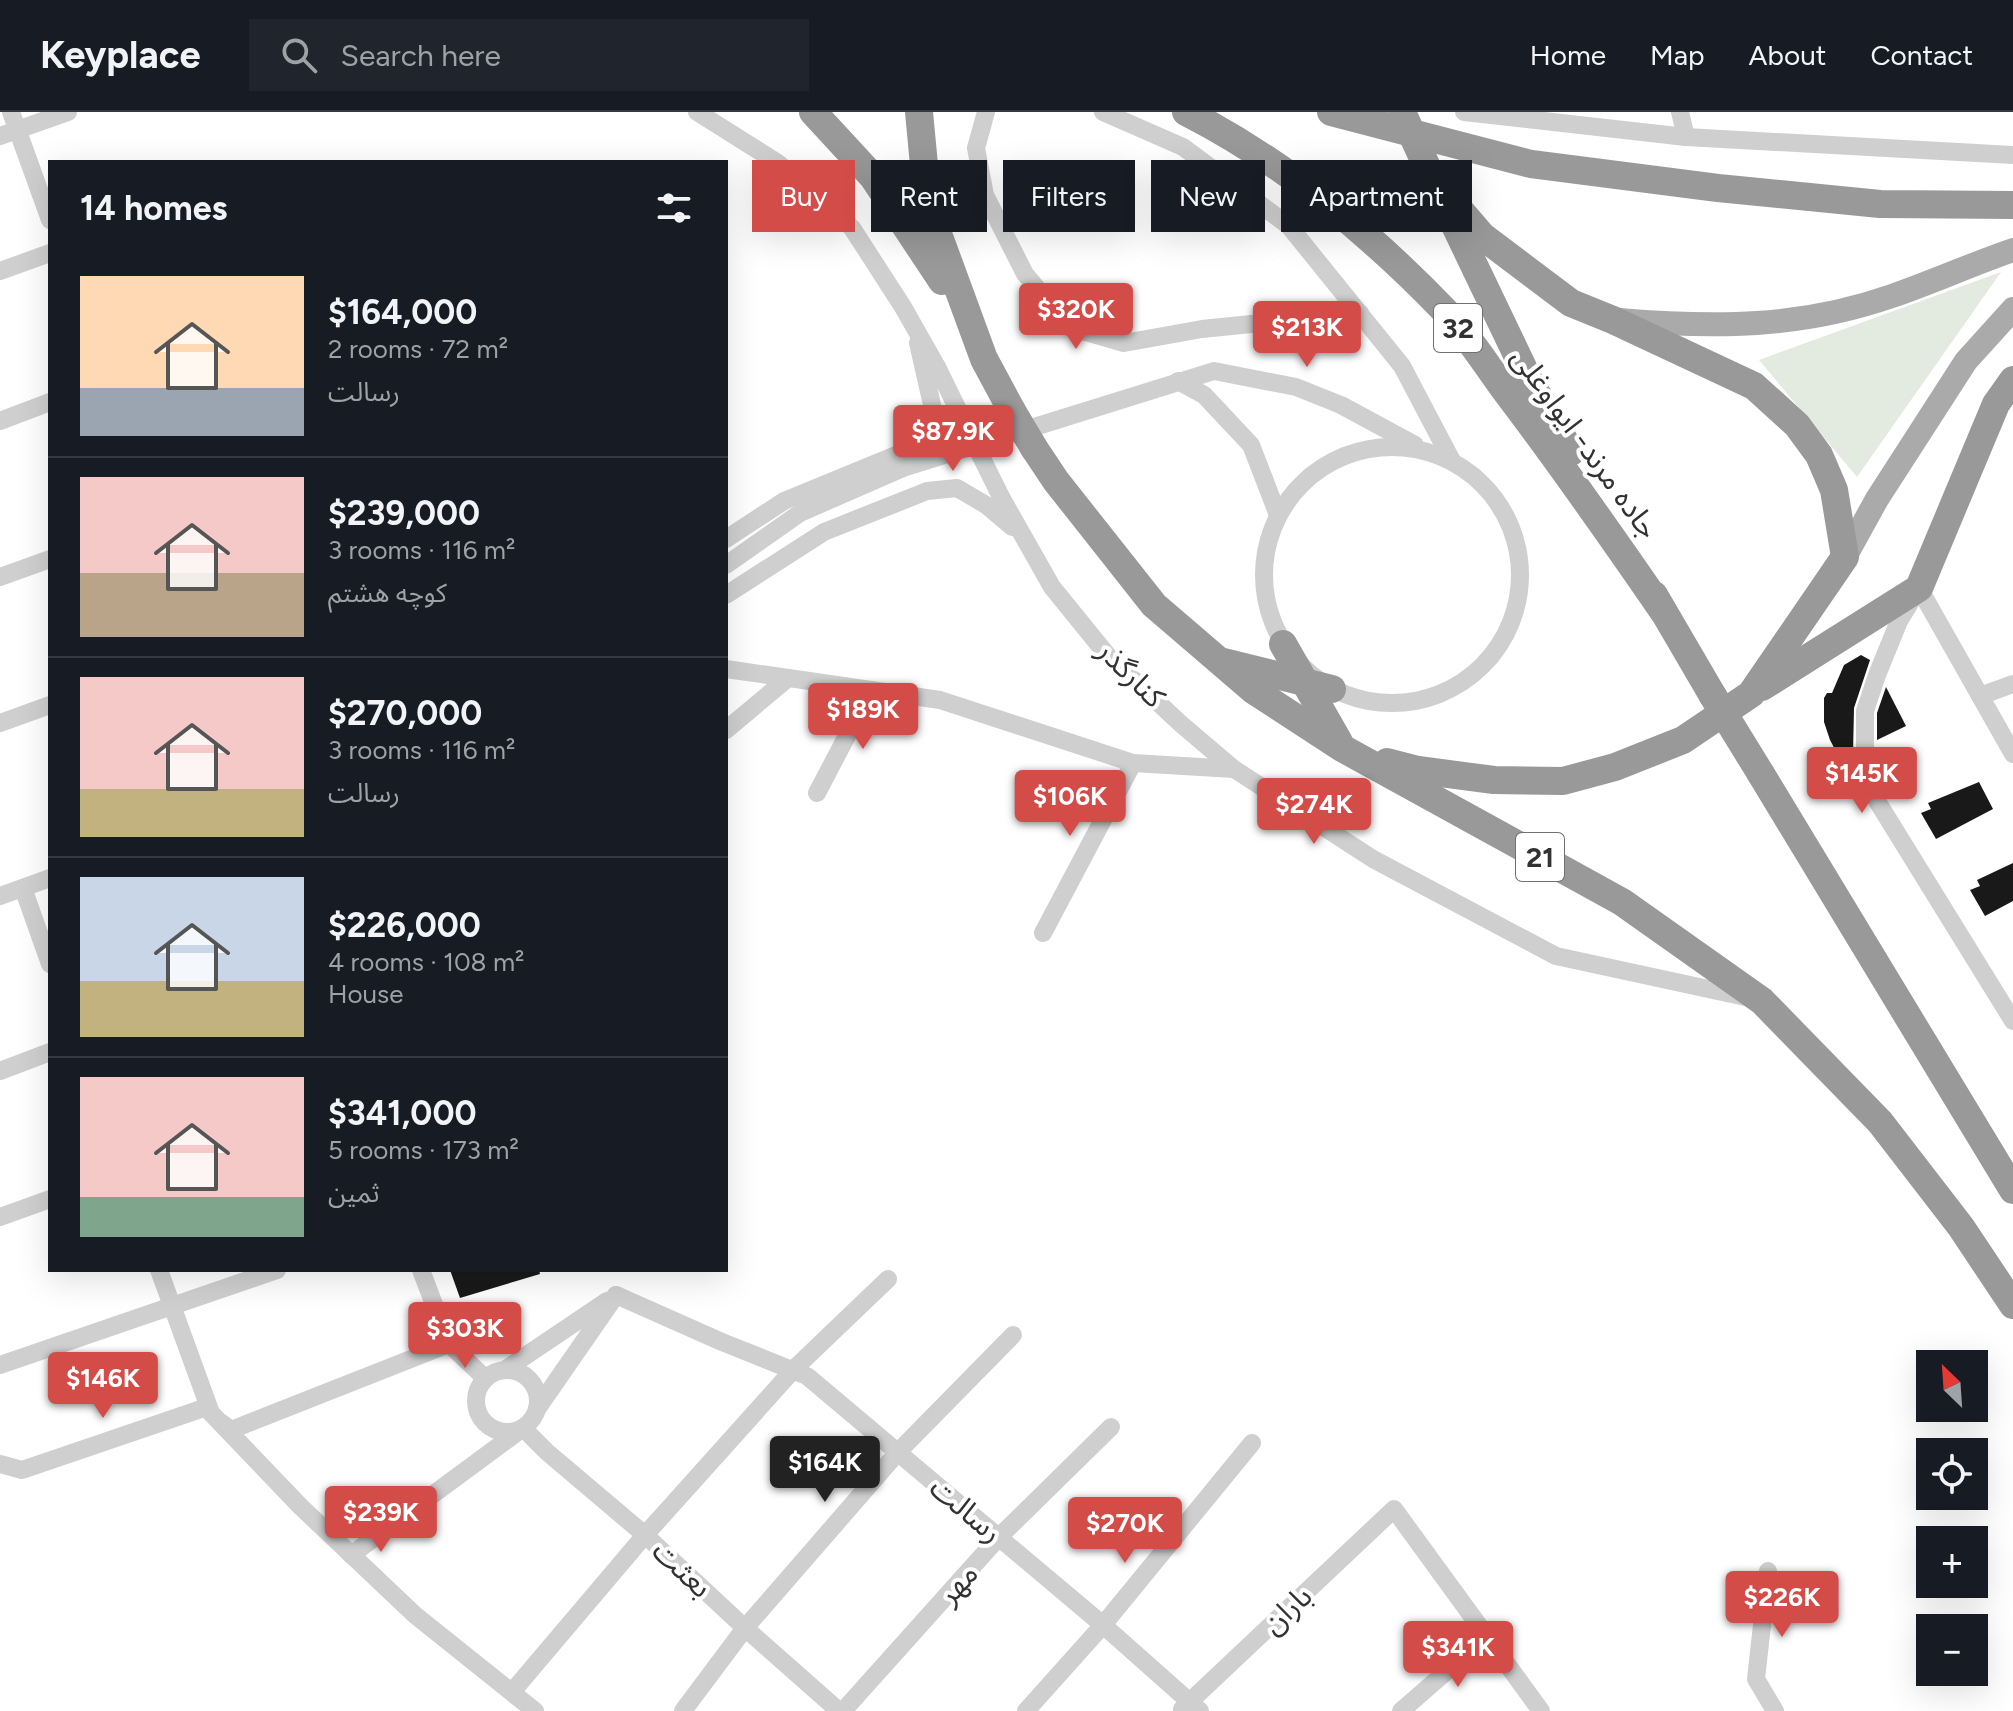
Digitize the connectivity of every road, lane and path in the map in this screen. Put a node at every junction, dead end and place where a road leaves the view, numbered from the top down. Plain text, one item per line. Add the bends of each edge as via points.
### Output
1 (11, 112) edge
2 (68, 112) edge
3 (697, 112) edge
4 (813, 112) edge
5 (919, 112) edge
6 (986, 112) edge
7 (1103, 112) edge
8 (1186, 112) edge
9 (1331, 112) edge
10 (1402, 112) edge
11 (1464, 112) edge
12 (1680, 112) edge
13 (18, 130) junction
14 (0, 136) edge
15 (1686, 137) junction
16 (2013, 155) edge
17 (1424, 160) edge
18 (2013, 205) edge
19 (48, 214) edge
20 (1472, 224) edge
21 (1458, 232) edge
22 (48, 254) edge
23 (2007, 257) edge
24 (0, 271) edge
25 (2013, 309) edge
26 (1360, 313) junction
27 (1613, 320) junction
28 (915, 329) junction
29 (984, 359) junction
30 (2013, 380) edge
31 (1178, 381) junction
32 (48, 403) edge
33 (0, 421) edge
34 (1421, 449) junction
35 (1452, 461) junction
36 (1278, 515) junction
37 (1020, 533) junction
38 (728, 538) edge
39 (1845, 557) junction
40 (48, 560) edge
41 (728, 564) edge
42 (0, 577) edge
43 (1919, 588) junction
44 (728, 594) edge
45 (1663, 611) junction
46 (1283, 644) junction
47 (1216, 660) junction
48 (728, 669) edge
49 (788, 678) junction
50 (1303, 682) junction
51 (2013, 684) edge
52 (1332, 689) junction
53 (871, 690) junction
54 (1751, 694) junction
55 (1980, 696) junction
56 (48, 706) edge
57 (0, 723) edge
58 (728, 728) edge
59 (1342, 748) junction
60 (2013, 754) edge
61 (1133, 763) junction
62 (1234, 769) junction
63 (817, 793) dead end
64 (48, 879) edge
65 (23, 888) junction
66 (0, 896) edge
67 (1043, 933) dead end
68 (48, 958) edge
69 (1762, 1001) junction
70 (2013, 1021) edge
71 (48, 1053) edge
72 (0, 1071) edge
73 (2013, 1190) edge
74 (48, 1200) edge
75 (0, 1217) edge
76 (160, 1272) edge
77 (271, 1272) edge
78 (422, 1272) edge
79 (888, 1279) dead end
80 (616, 1295) junction
81 (2013, 1305) edge
82 (171, 1306) junction
83 (1013, 1335) dead end
84 (449, 1344) junction
85 (0, 1365) edge
86 (506, 1369) junction
87 (794, 1369) junction
88 (485, 1378) junction
89 (537, 1409) junction
90 (209, 1410) junction
91 (1111, 1427) dead end
92 (523, 1428) junction
93 (1252, 1443) dead end
94 (898, 1452) junction
95 (0, 1464) edge
96 (645, 1535) junction
97 (999, 1537) junction
98 (351, 1555) junction
99 (1768, 1571) dead end
100 (1103, 1625) junction
101 (745, 1628) junction
102 (1487, 1636) junction
103 (512, 1692) junction
104 (1189, 1708) edge
105 (535, 1711) edge
106 (683, 1711) edge
107 (841, 1711) edge
108 (1026, 1711) edge
109 (1401, 1711) edge
110 (1541, 1711) edge
111 (1775, 1711) edge

1 - 13 street
2 - 13 street
3 - 28 street, کنارگذر via 778,163 852,228
4 - 29 highway via 890,201 931,261
5 - 29 highway, 21 via 937,231
6 - 26 street via 976,148 985,195 1025,274 1069,327 1124,343 1202,329
7 - 26 street via 1183,147 1289,226
8 - 45 highway, جاده مرند- ایواوغلی / 32 via 1299,181 1447,313 1571,477
9 - 18 highway via 1531,164 1880,204
10 - 17 highway, bridge
11 - 15 street
12 - 15 street
13 - 14 street
13 - 19 street
15 - 16 street
20 - 27 highway via 1571,303
21 - 45 highway via 1529,380
22 - 24 street
23 - 27 main road via 1806,319 1739,326
25 - 39 main road via 1966,361
26 - 35 street via 1402,366
27 - 39 highway via 1754,386 1797,425 1819,455 1834,490
28 - 37 street, کنارگذر, bridge
28 - 38 street via 937,427 925,443 784,501
29 - 47 highway, 21, bridge via 1066,494 1154,605
30 - 43 highway via 1996,404
31 - 34 street via 1214,371 1296,387
31 - 36 street via 1204,395 1251,445
31 - 41 street via 903,468 800,513
32 - 33 street
34 - 35 street
34 - 36 street via 1387,446 1354,451 1297,487
35 - 52 street via 1480,480 1502,506 1516,536 1521,569 1518,603 1506,634 1487,662 1461,684 1430,698 1397,703 1363,700
36 - 46 street via 1266,547 1263,580 1269,613
37 - 44 street via 957,488 927,491 824,532
37 - 62 street, کنارگذر via 1052,587 1108,656
39 - 54 highway
40 - 42 street
43 - 54 highway
43 - 55 street
43 - 70 street via 1899,621 1865,711 1865,751 1877,801
45 - 73 highway, bridge
46 - 50 highway
46 - 52 street via 1304,669
47 - 50 highway
47 - 59 highway, 21
48 - 49 street
49 - 53 street
49 - 58 street
50 - 52 highway
50 - 59 highway
51 - 55 street
53 - 61 street via 940,700
53 - 63 street
54 - 59 highway via 1683,740 1563,781 1494,780 1418,770
55 - 60 street
56 - 57 street
59 - 69 highway, 21 via 1622,902
61 - 62 street
61 - 67 street
62 - 69 street, کنارگذر via 1373,859 1556,956
64 - 65 street
65 - 66 street
65 - 68 street
69 - 81 highway, 21 via 1880,1122
71 - 72 street
74 - 75 street
76 - 82 street
77 - 82 street
78 - 84 street
79 - 87 street
80 - 86 street
80 - 87 street, رسالت
80 - 89 street
82 - 85 street
82 - 90 street
83 - 94 street
84 - 88 street
84 - 90 street via 231,1430
86 - 88 street
86 - 89 street via 535,1387
87 - 94 street, رسالت
87 - 96 street
88 - 92 street via 475,1398 481,1420 501,1432
89 - 92 street
90 - 95 street via 22,1470
90 - 98 street
91 - 97 street, مهر
92 - 96 street, بعثت
92 - 98 street
93 - 100 street
94 - 97 street, رسالت
94 - 101 street
96 - 101 street, بعثت
96 - 103 street
97 - 100 street, رسالت
97 - 107 street, مهر
98 - 103 street via 415,1615
99 - 111 street via 1756,1679
100 - 104 street, رسالت
100 - 108 street
101 - 106 street
101 - 107 street, بعثت
102 - 104 street, باران via 1394,1509
102 - 109 street
102 - 110 street
103 - 105 street

